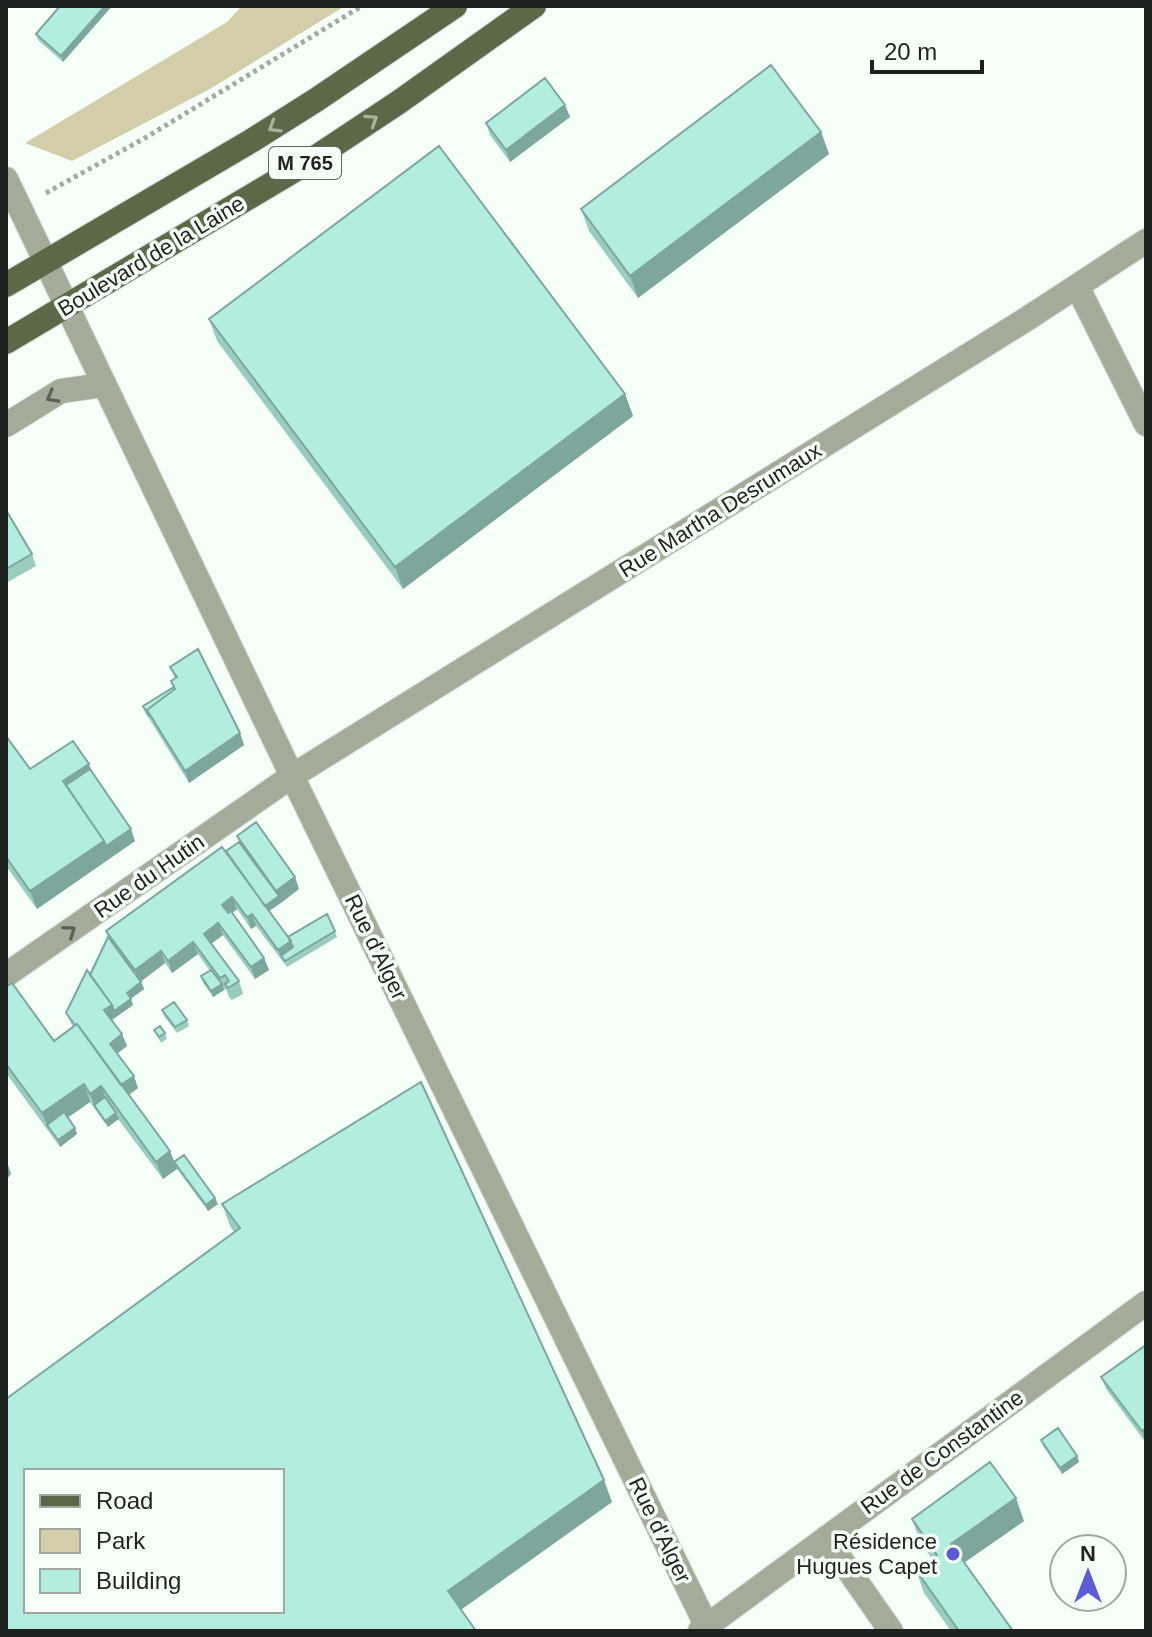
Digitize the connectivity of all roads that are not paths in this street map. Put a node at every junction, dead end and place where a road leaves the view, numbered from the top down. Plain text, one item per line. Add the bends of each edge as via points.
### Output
1 (455, 6) edge
2 (534, 6) edge
3 (6, 179) edge
4 (1146, 241) edge
5 (46, 262) junction
6 (6, 285) edge
7 (1077, 286) junction
8 (67, 307) junction
9 (6, 342) edge
10 (103, 385) junction
11 (1146, 424) edge
12 (6, 425) edge
13 (292, 776) junction
14 (6, 975) edge
15 (1146, 1303) edge
16 (826, 1538) junction
17 (705, 1629) edge
18 (891, 1631) edge

1 -> 5 main road, M 765 via 251,141
8 -> 2 main road, Boulevard de la Laine / M 765 via 310,161
3 - 5 street, Rue d'Alger
4 - 7 street, Rue Martha Desrumaux
5 - 6 main road, M 765
5 - 8 street, Rue d'Alger
7 - 11 street
7 - 13 street, Rue Martha Desrumaux
8 - 9 main road, Boulevard de la Laine / M 765
8 - 10 street, Rue d'Alger
10 -> 12 street via 61,391
10 - 13 street, Rue d'Alger
14 -> 13 street, Rue du Hutin
13 - 17 street, Rue d'Alger
15 - 16 street, Rue de Constantine
16 - 17 street, Rue de Constantine
16 - 18 street

